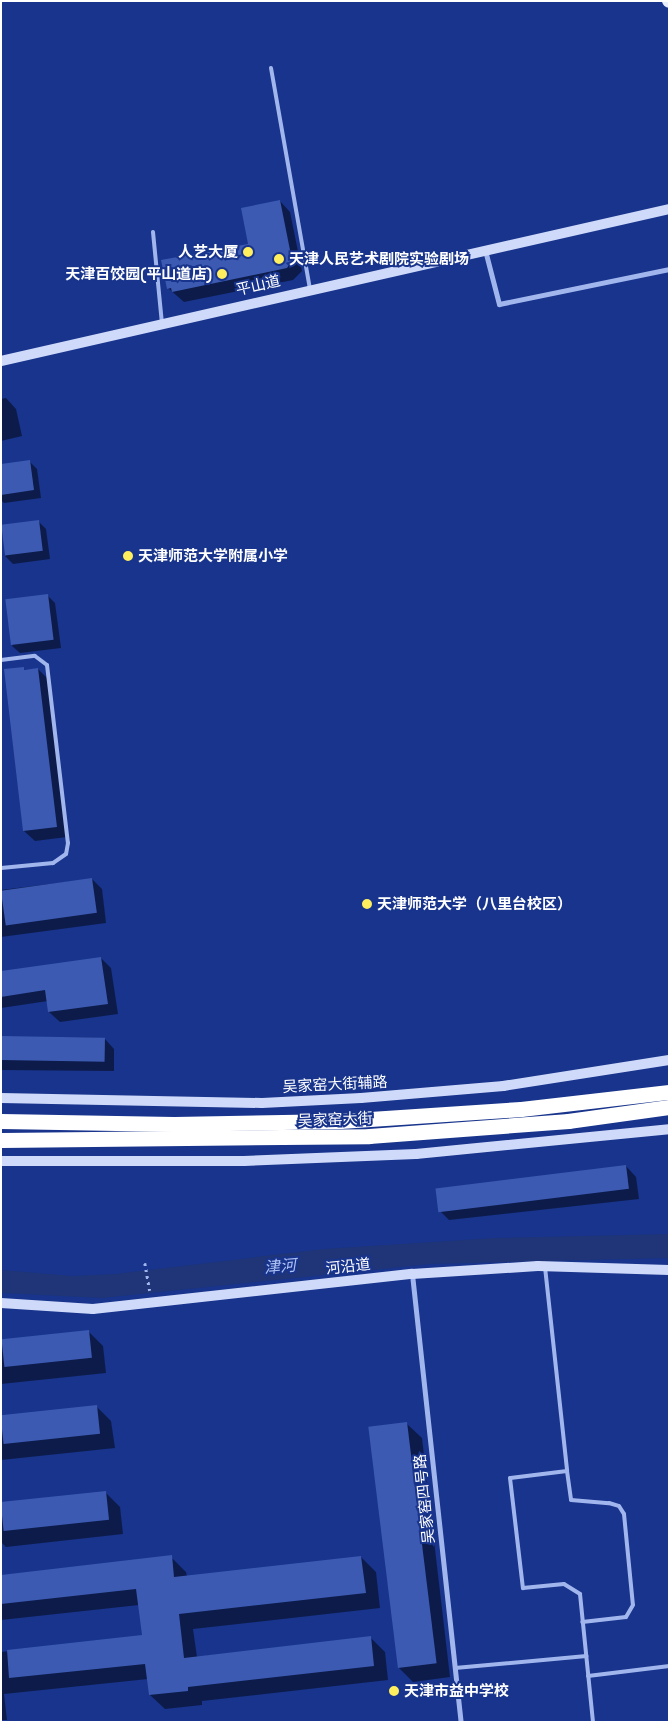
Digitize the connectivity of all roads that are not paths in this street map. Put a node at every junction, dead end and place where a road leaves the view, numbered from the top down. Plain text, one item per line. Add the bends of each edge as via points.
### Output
1 (271, 68) dead end
2 (669, 209) edge
3 (153, 232) dead end
4 (485, 250) junction
5 (669, 269) edge
6 (310, 289) junction
7 (162, 323) junction
8 (1, 361) edge
9 (1, 660) edge
10 (1, 868) edge
11 (669, 1060) edge
12 (669, 1087) edge
13 (669, 1092) edge
14 (644, 1096) junction
15 (1, 1098) edge
16 (667, 1108) edge
17 (1, 1121) edge
18 (667, 1130) edge
19 (1, 1140) edge
20 (1, 1162) edge
21 (545, 1266) junction
22 (669, 1270) edge
23 (412, 1274) junction
24 (1, 1304) edge
25 (567, 1471) junction
26 (582, 1622) junction
27 (586, 1656) junction
28 (669, 1666) edge
29 (455, 1668) junction
30 (588, 1676) junction
31 (461, 1722) edge
32 (593, 1722) edge

1 - 6 lane
2 - 4 street, 平山道
3 - 7 lane
4 - 5 street via 498,304
4 - 6 street, 平山道
6 - 7 street, 平山道
7 - 8 street, 平山道
9 - 10 lane via 35,656 47,665 68,843 66,854 54,863
11 - 15 street, 吴家窑大街辅路 via 503,1086 361,1098 262,1103
12 - 14 main road
13 - 14 highway, 吴家窑大街
14 - 17 highway, 吴家窑大街 via 340,1121
16 - 19 highway, 吴家窑大街 via 568,1121 369,1136
18 - 20 street via 416,1154 244,1161
21 - 22 street, 河沿道
21 - 23 street, 河沿道
21 - 25 lane
23 - 24 street, 河沿道 via 93,1309
23 - 29 street, 吴家窑四号路
25 - 26 lane via 571,1500 609,1503 619,1506 624,1514 632,1587 633,1605 626,1617
25 - 26 lane via 510,1478 523,1588 571,1586 580,1594
26 - 27 lane
27 - 29 lane
27 - 30 lane
28 - 30 lane
29 - 31 street, 吴家窑四号路
30 - 32 lane

